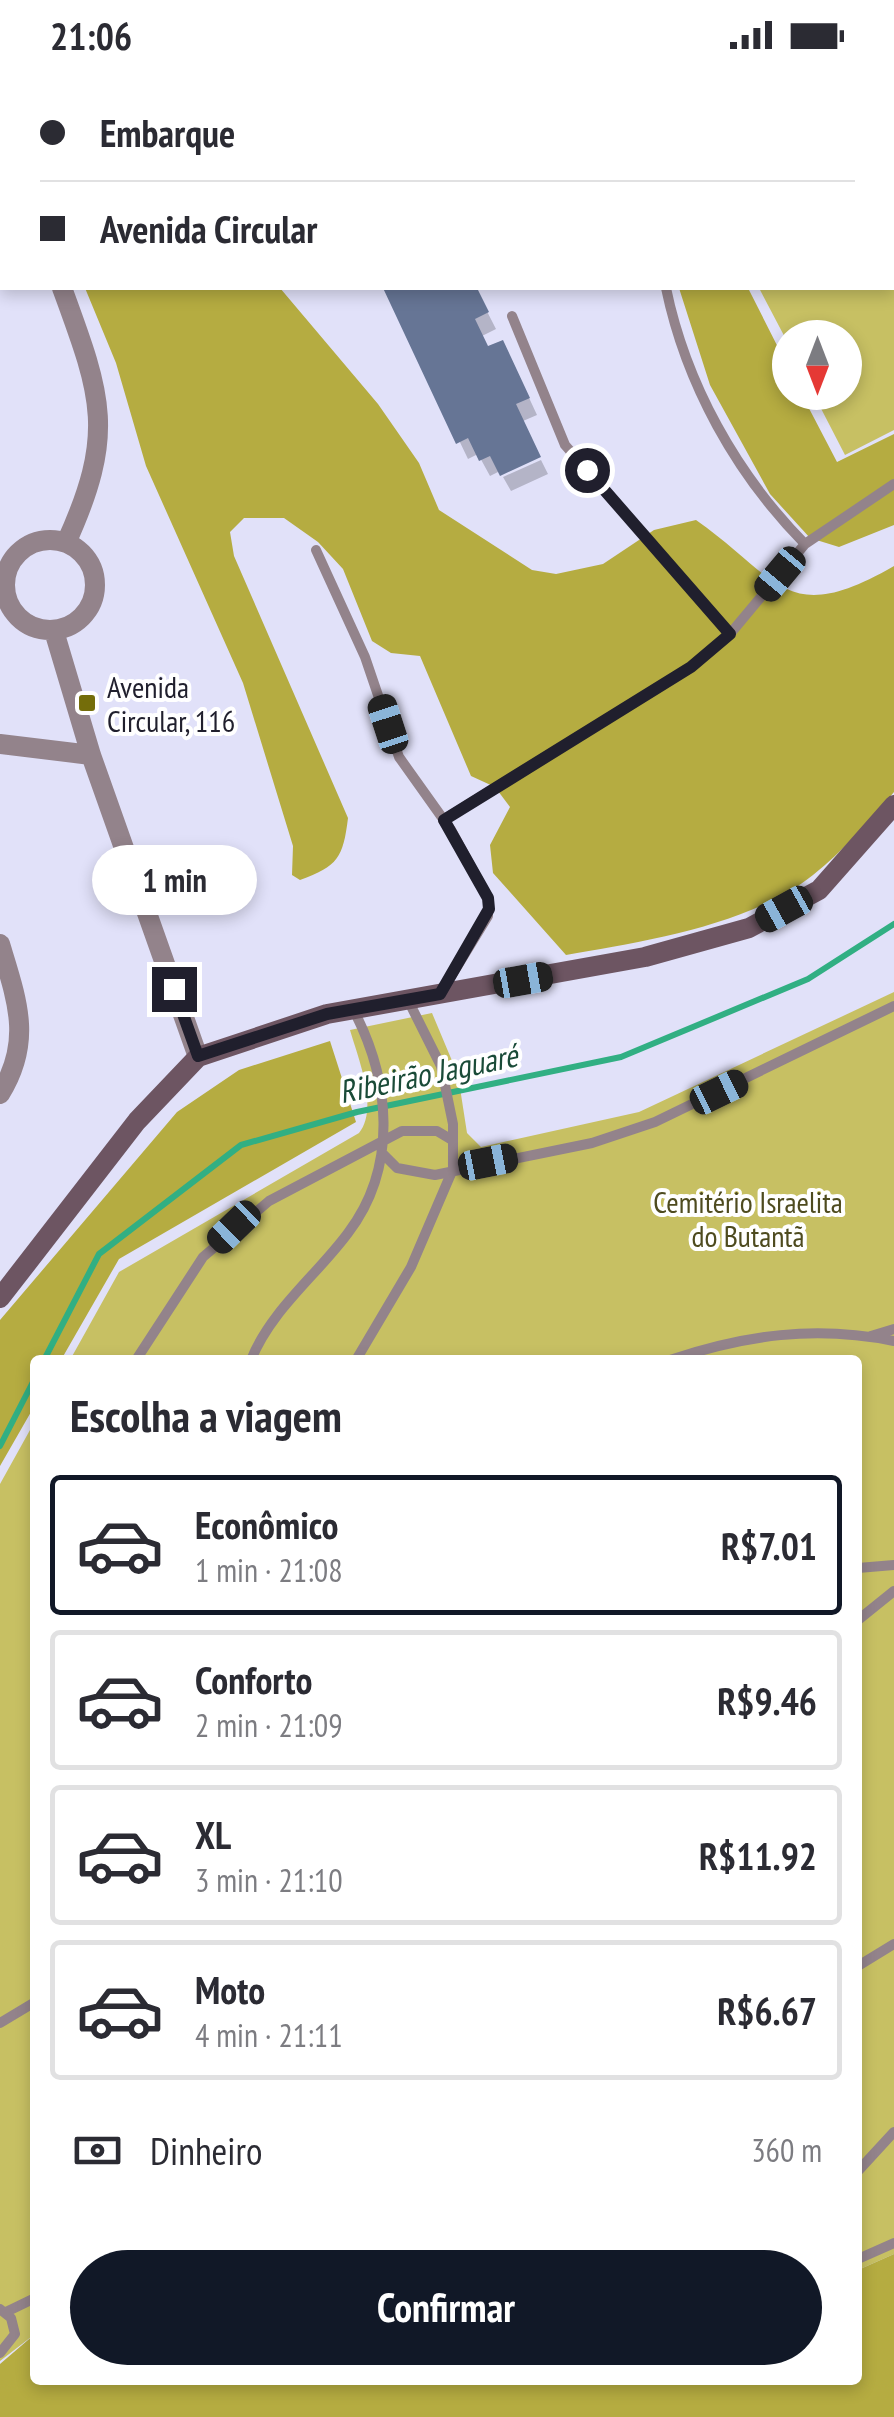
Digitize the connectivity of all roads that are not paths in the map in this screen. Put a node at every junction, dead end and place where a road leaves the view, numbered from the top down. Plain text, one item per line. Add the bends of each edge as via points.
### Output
1 (63, 290) edge
2 (666, 290) edge
3 (512, 316) dead end
4 (894, 484) edge
5 (66, 543) junction
6 (805, 544) junction
7 (316, 550) dead end
8 (7, 551) edge
9 (54, 631) junction
10 (730, 634) junction
11 (0, 744) edge
12 (91, 755) junction
13 (894, 806) edge
14 (444, 820) junction
15 (0, 944) edge
16 (440, 994) junction
17 (408, 999) junction
18 (894, 1006) edge
19 (353, 1009) junction
20 (198, 1056) junction
21 (0, 1094) edge
22 (386, 1138) junction
23 (452, 1140) junction
24 (383, 1154) junction
25 (453, 1168) junction
26 (0, 1298) edge
27 (894, 1329) edge
28 (870, 1336) junction
29 (894, 1341) edge
30 (139, 1355) edge
31 (254, 1355) edge
32 (359, 1355) edge
33 (685, 1355) edge
34 (894, 1565) edge
35 (862, 1568) edge
36 (894, 1591) edge
37 (862, 1617) edge
38 (894, 1944) edge
39 (862, 1964) edge
40 (30, 2005) edge
41 (0, 2024) edge
42 (894, 2132) edge
43 (862, 2167) edge
44 (894, 2243) edge
45 (862, 2257) edge
46 (30, 2300) edge
47 (3, 2310) edge
48 (0, 2353) edge

1 - 5 street via 101,414 98,460
2 - 6 lane via 676,338 705,406
3 - 10 lane via 565,445
4 - 6 lane
5 - 8 street
5 - 9 street via 89,562 95,591 82,618
6 - 10 lane
7 - 14 lane via 365,657 398,757
8 - 9 street via 4,585 14,614
9 - 12 street
10 - 14 lane via 691,667
11 - 12 street
12 - 20 street
13 - 16 main road via 818,890 749,928 645,957
14 - 16 lane via 489,909
15 - 21 street via 21,1046
16 - 17 main road
17 - 19 main road
17 - 23 lane via 441,1066
18 - 25 lane via 655,1122 592,1143
19 - 20 main road
19 - 22 lane via 377,1072
20 - 26 main road via 137,1121
22 - 23 lane via 419,1129
22 - 24 lane
22 - 30 lane via 234,1227 203,1257
23 - 25 lane
24 - 25 lane via 415,1175
24 - 31 lane via 350,1230 282,1310
25 - 32 lane via 411,1267
27 - 28 lane
28 - 29 lane
28 - 33 lane via 779,1333
34 - 35 lane
36 - 37 lane
38 - 39 lane
40 - 41 lane
42 - 43 lane
44 - 45 lane
46 - 47 lane
47 - 48 lane via 15,2334

